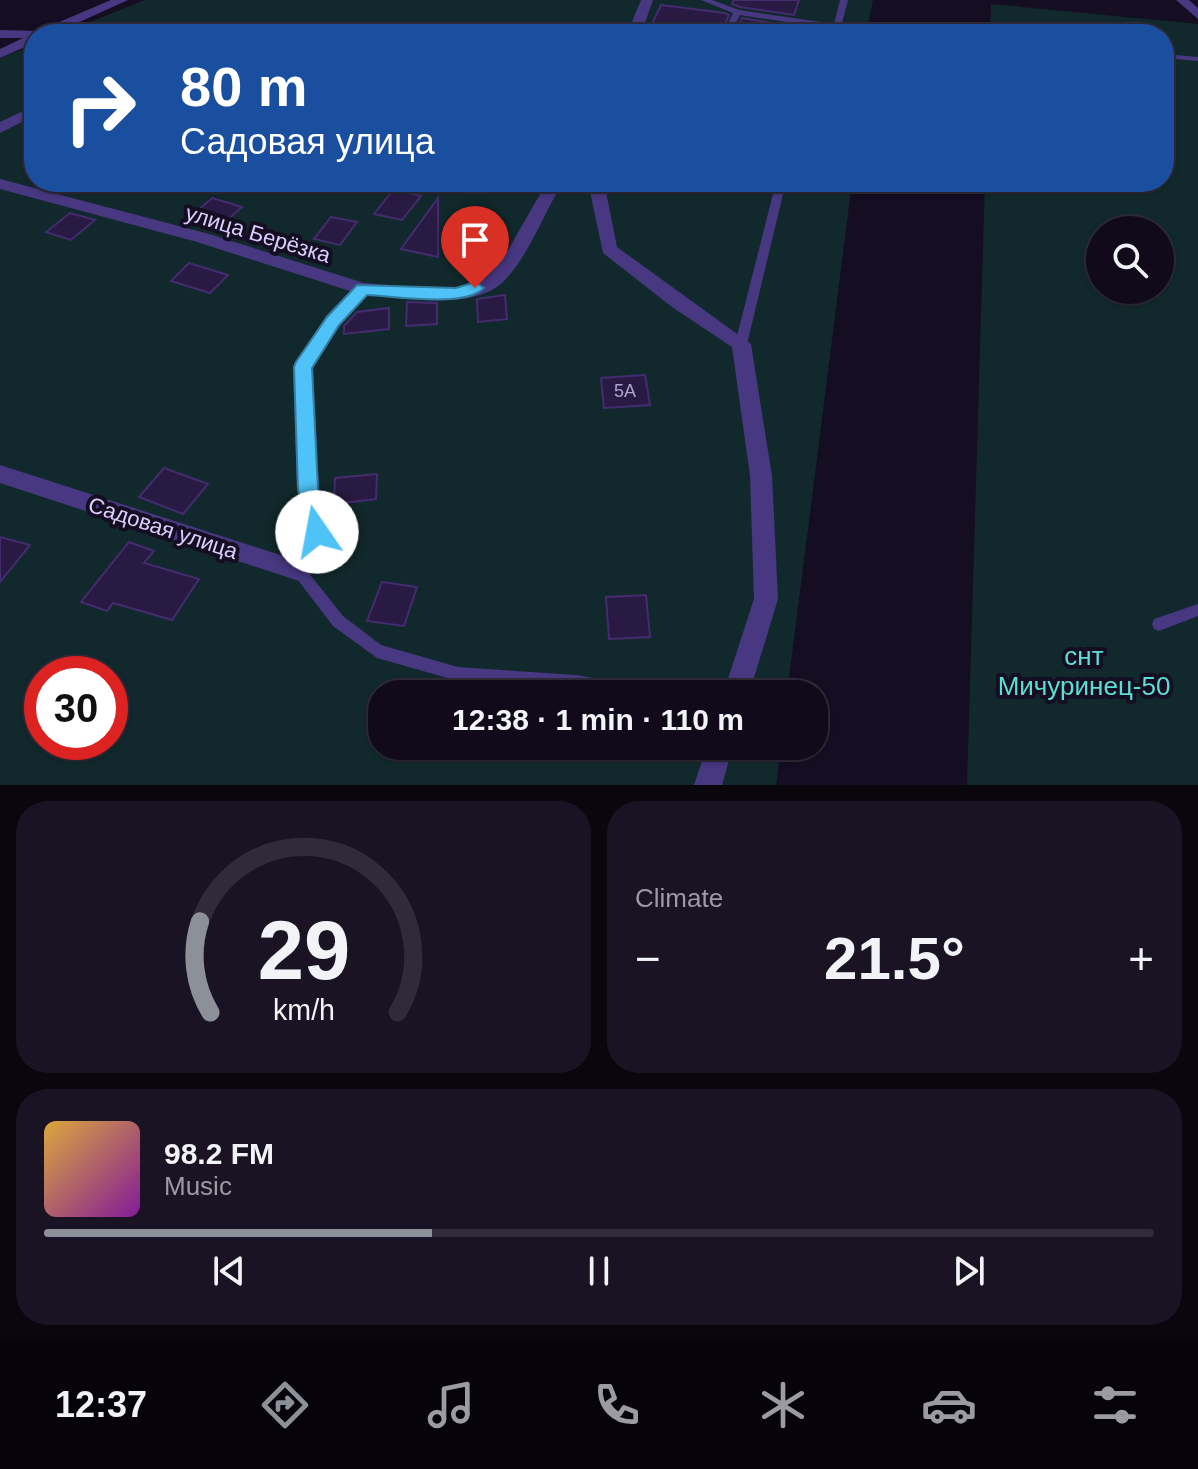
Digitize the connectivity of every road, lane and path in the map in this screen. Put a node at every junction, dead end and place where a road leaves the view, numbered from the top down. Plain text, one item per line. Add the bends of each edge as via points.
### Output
1 (122, 0) edge
2 (647, 0) edge
3 (705, 0) edge
4 (844, 0) edge
5 (1182, 0) edge
6 (737, 12) junction
7 (1198, 15) edge
8 (66, 24) edge
9 (638, 24) edge
10 (732, 24) edge
11 (799, 24) edge
12 (837, 24) edge
13 (0, 34) edge
14 (24, 35) edge
15 (24, 41) edge
16 (0, 54) edge
17 (1174, 57) edge
18 (1198, 59) edge
19 (24, 115) edge
20 (0, 128) edge
21 (0, 184) edge
22 (24, 190) edge
23 (30, 192) edge
24 (549, 192) edge
25 (598, 192) edge
26 (779, 192) edge
27 (363, 289) junction
28 (741, 344) junction
29 (0, 474) edge
30 (299, 571) junction
31 (1198, 610) edge
32 (1159, 624) dead end
33 (546, 680) edge
34 (740, 680) edge
35 (716, 760) edge
36 (708, 785) edge

1 - 8 street
2 - 9 street
3 - 6 lane
4 - 12 lane
5 - 7 street
6 - 10 lane
6 - 11 lane
13 - 14 street
15 - 16 street
17 - 18 lane
19 - 20 street
21 - 22 street, улица Берёзка
23 - 27 street, улица Берёзка via 203,238
24 - 27 street via 493,281 458,294
25 - 28 street via 609,249
26 - 28 lane
27 - 30 street via 333,321 303,367 308,489 317,532
28 - 34 street via 761,476 766,599
29 - 30 street, Садовая улица
30 - 33 lane via 338,621 377,651 458,674
31 - 32 lane
35 - 36 street

